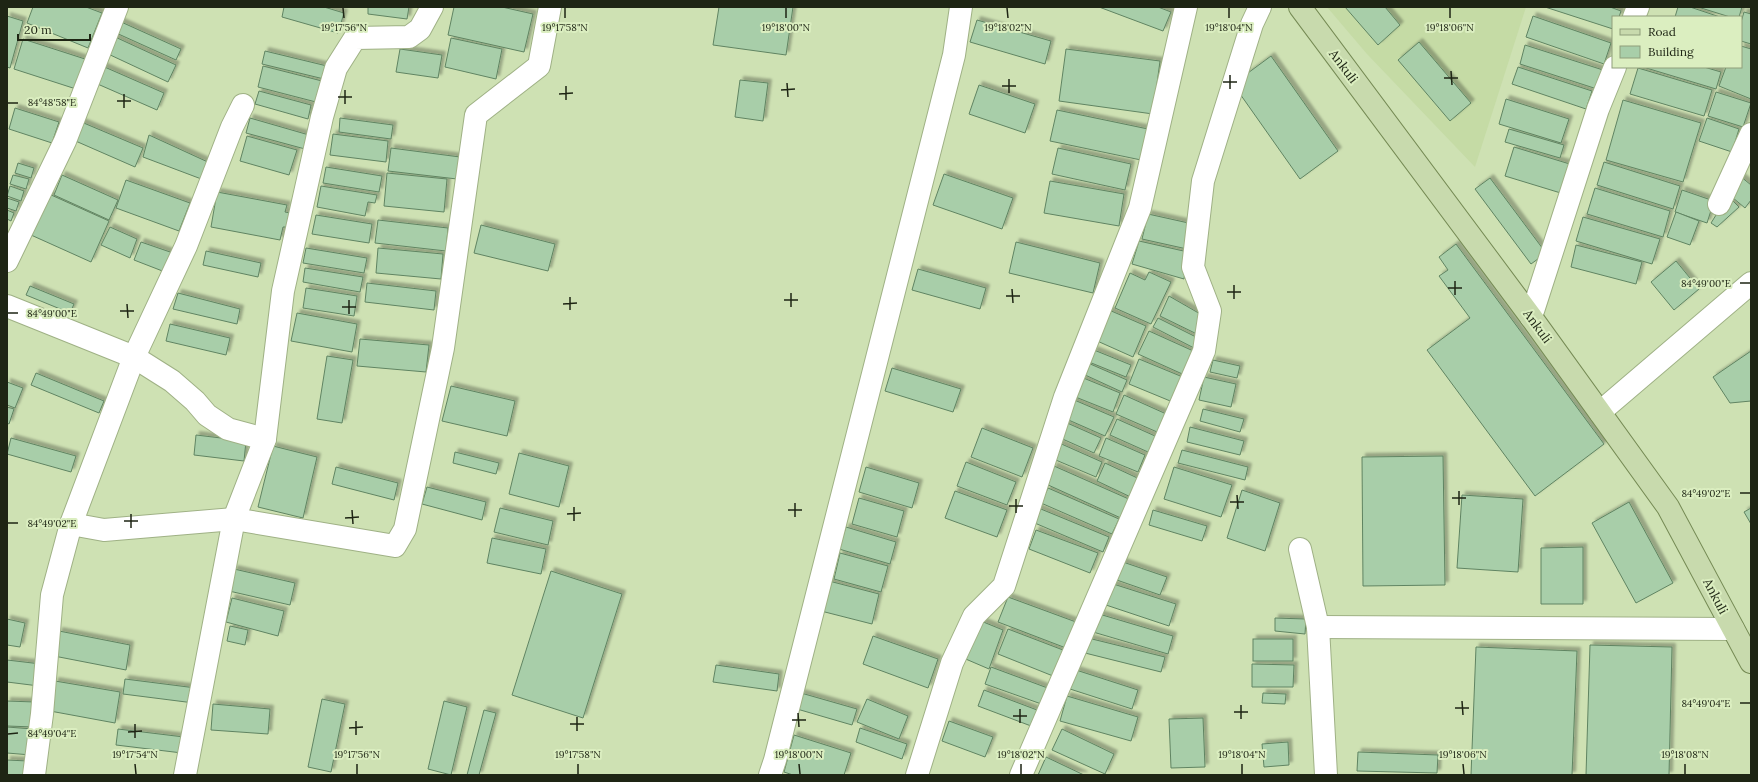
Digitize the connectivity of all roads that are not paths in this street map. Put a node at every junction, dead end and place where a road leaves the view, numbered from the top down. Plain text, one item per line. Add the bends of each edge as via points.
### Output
1 (117, 7) edge
2 (432, 7) edge
3 (550, 7) edge
4 (961, 7) edge
5 (1186, 7) edge
6 (1260, 7) edge
7 (1300, 7) edge
8 (1615, 68) edge
9 (243, 105) dead end
10 (1751, 134) edge
11 (1720, 204) dead end
12 (7, 261) edge
13 (1751, 283) edge
14 (7, 306) edge
15 (1531, 317) junction
16 (134, 357) junction
17 (1600, 412) junction
18 (265, 439) junction
19 (234, 519) junction
20 (71, 524) junction
21 (1300, 549) dead end
22 (1318, 627) junction
23 (1733, 629) junction
24 (1751, 662) edge
25 (34, 775) edge
26 (185, 775) edge
27 (770, 775) edge
28 (917, 775) edge
29 (1021, 775) edge
30 (1326, 775) edge

1 - 12 street via 65,141
2 - 18 street via 420,29 409,37 355,38 336,68 322,116 283,291
3 - 19 street via 539,66 476,115 443,348 405,529 395,546
4 - 27 street via 952,63
5 - 28 street via 1140,208 1065,397 1004,586 974,616 952,663
6 - 29 street via 1252,24 1203,181 1193,267 1210,311 1204,351
7 - 15 main road, Ankuli
8 - 15 street via 1598,109
9 - 16 street via 186,246
10 - 11 street
13 - 17 street
14 - 16 street
15 - 17 main road, Ankuli
16 - 18 street via 172,381 207,415 228,429
16 - 20 street
17 - 23 main road, Ankuli via 1668,506
18 - 19 street
19 - 20 street via 104,530
19 - 26 street
20 - 25 street via 52,595
21 - 22 street
22 - 23 street
22 - 30 street
23 - 24 main road, Ankuli

